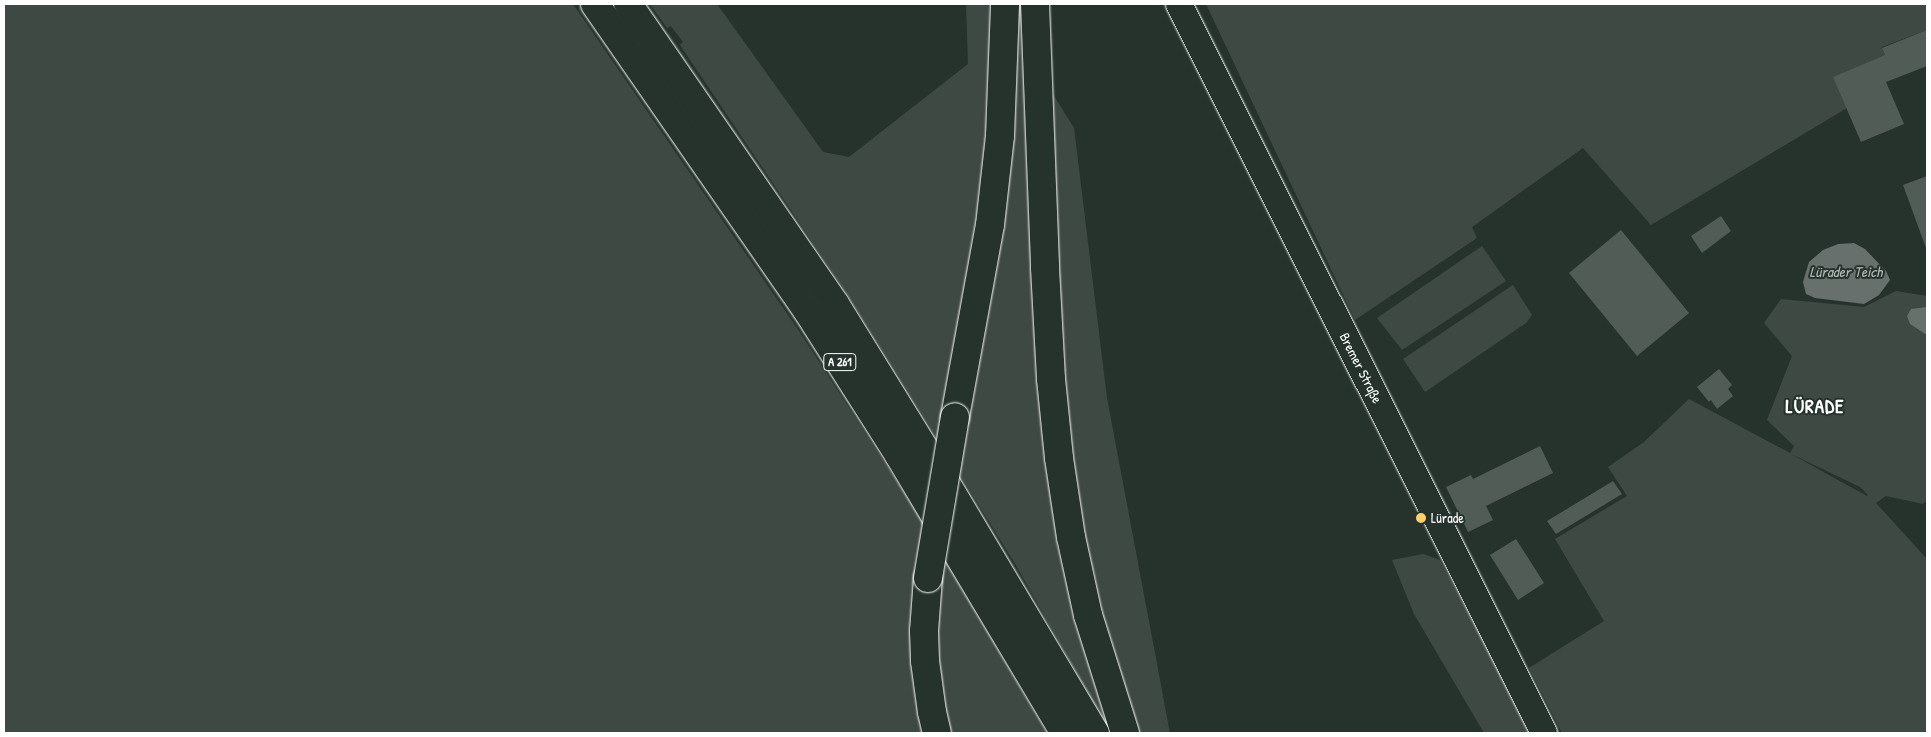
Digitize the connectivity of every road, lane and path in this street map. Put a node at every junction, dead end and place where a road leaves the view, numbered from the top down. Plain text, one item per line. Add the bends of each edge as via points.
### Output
1 (595, 4) edge
2 (628, 4) edge
3 (1005, 4) edge
4 (1035, 4) edge
5 (1179, 4) edge
6 (938, 733) edge
7 (1065, 733) edge
8 (1094, 733) edge
9 (1125, 733) edge
10 (1544, 733) edge

1 - 7 highway, A 261 via 807,310 899,455
2 - 8 highway, A 261 via 835,304 948,485
3 - 6 highway, bridge via 1001,126 993,201 928,578 925,654
4 - 9 highway via 1044,268 1058,450 1071,537 1088,615
5 - 10 main road, Bremer Straße

